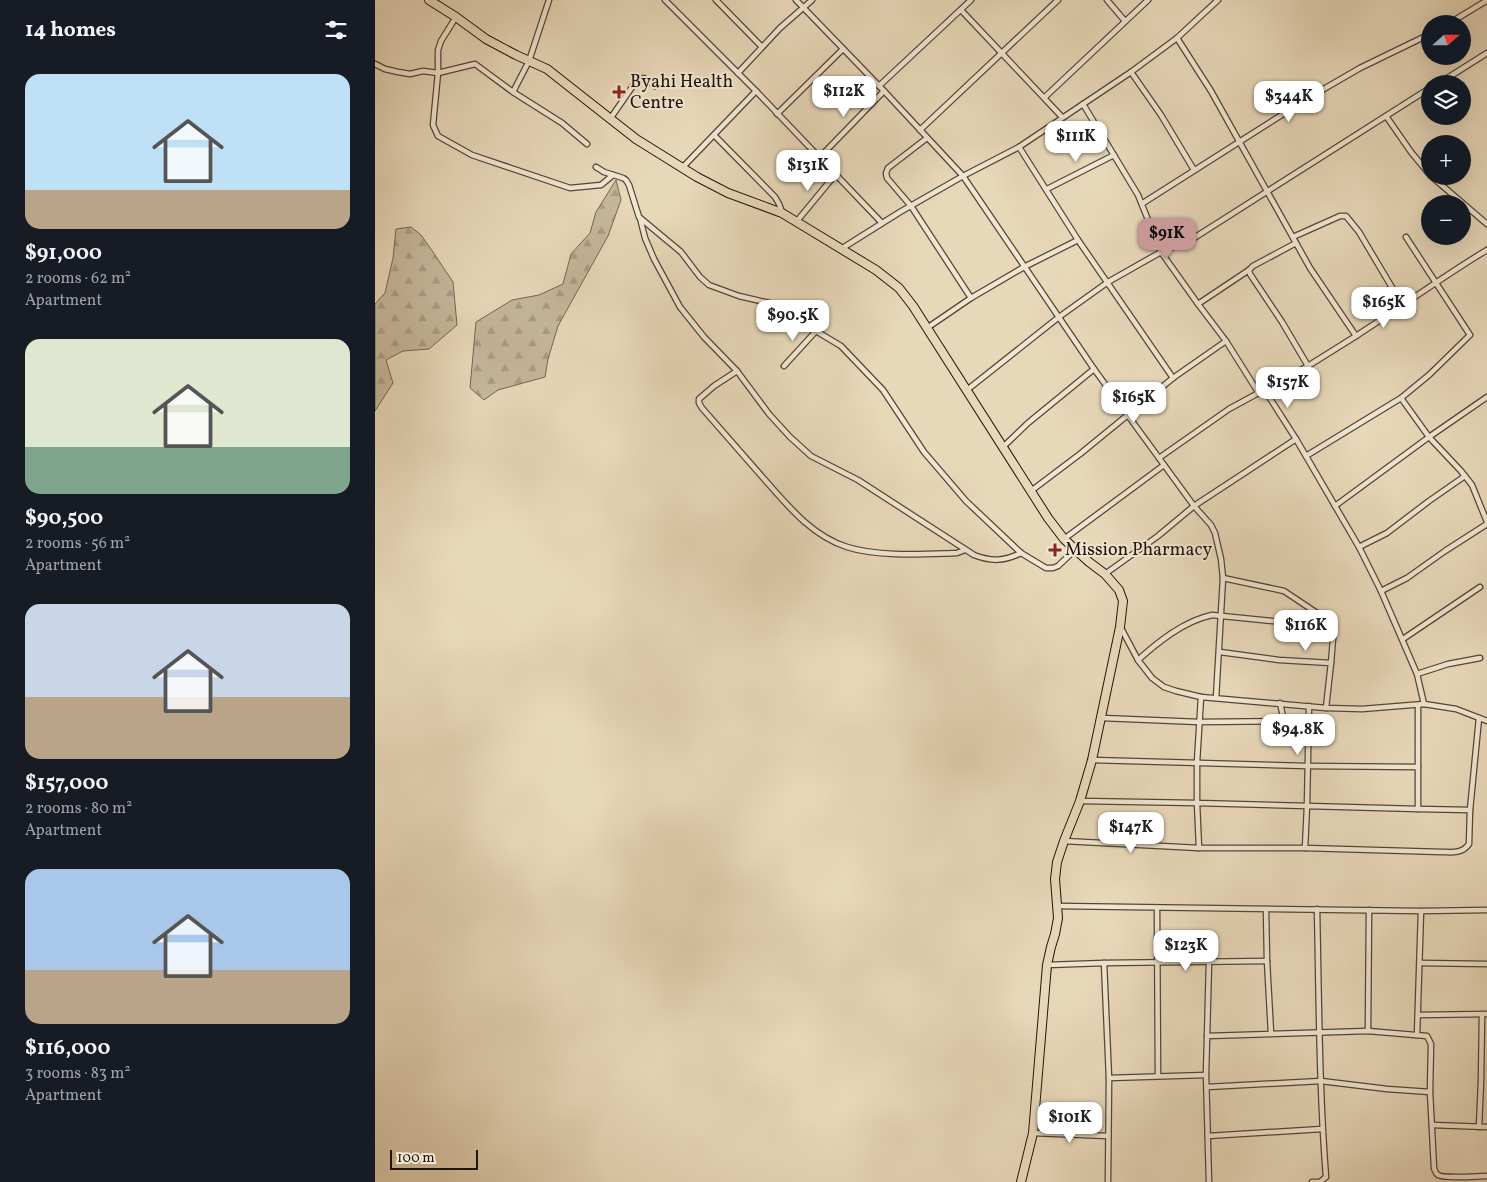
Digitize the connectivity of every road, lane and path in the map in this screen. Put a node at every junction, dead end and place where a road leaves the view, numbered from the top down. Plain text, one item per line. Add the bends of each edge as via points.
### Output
1 (429, 0) edge
2 (549, 0) edge
3 (665, 0) edge
4 (716, 0) edge
5 (796, 0) edge
6 (812, 0) edge
7 (971, 0) edge
8 (1058, 0) edge
9 (1107, 0) edge
10 (1148, 0) edge
11 (1218, 0) edge
12 (1486, 1) edge
13 (804, 8) junction
14 (961, 10) junction
15 (1463, 15) edge
16 (456, 17) junction
17 (1125, 21) junction
18 (1177, 38) junction
19 (1421, 38) edge
20 (762, 47) junction
21 (843, 49) junction
22 (1487, 53) edge
23 (1002, 54) junction
24 (529, 61) junction
25 (375, 64) edge
26 (1131, 72) junction
27 (438, 73) junction
28 (738, 73) junction
29 (1452, 75) edge
30 (655, 86) dead end
31 (879, 86) junction
32 (756, 91) junction
33 (884, 91) junction
34 (513, 92) junction
35 (1421, 94) edge
36 (1045, 97) junction
37 (1083, 104) junction
38 (777, 114) junction
39 (1386, 116) junction
40 (1062, 117) junction
41 (610, 119) junction
42 (920, 130) junction
43 (714, 135) junction
44 (927, 138) junction
45 (1239, 142) junction
46 (587, 144) dead end
47 (1019, 147) junction
48 (1114, 155) junction
49 (819, 158) junction
50 (1421, 164) edge
51 (596, 167) dead end
52 (682, 168) junction
53 (1194, 170) junction
54 (613, 175) junction
55 (835, 175) junction
56 (963, 176) junction
57 (1442, 185) edge
58 (1047, 189) junction
59 (1267, 192) junction
60 (1143, 203) junction
61 (911, 206) junction
62 (782, 213) junction
63 (639, 217) junction
64 (797, 220) junction
65 (881, 224) junction
66 (1487, 224) edge
67 (1293, 237) junction
68 (1406, 237) dead end
69 (1078, 240) junction
70 (1295, 243) junction
71 (841, 249) junction
72 (1487, 250) edge
73 (1161, 252) junction
74 (1024, 267) junction
75 (1249, 270) junction
76 (1108, 282) junction
77 (1436, 283) junction
78 (971, 298) junction
79 (1198, 304) junction
80 (1403, 306) junction
81 (1059, 317) junction
82 (927, 328) junction
83 (816, 331) junction
84 (1356, 336) junction
85 (1226, 341) junction
86 (784, 366) dead end
87 (1307, 366) junction
88 (1093, 369) junction
89 (737, 371) junction
90 (1173, 378) junction
91 (1264, 389) junction
92 (967, 390) junction
93 (1258, 392) junction
94 (1487, 397) edge
95 (1401, 398) junction
96 (1128, 417) junction
97 (1429, 437) junction
98 (1296, 439) junction
99 (1003, 447) junction
100 (1306, 456) junction
101 (1159, 458) junction
102 (1164, 465) junction
103 (1465, 476) junction
104 (1031, 491) junction
105 (1194, 506) junction
106 (1335, 506) junction
107 (1487, 523) edge
108 (1064, 539) junction
109 (1359, 548) junction
110 (1076, 549) junction
111 (965, 550) junction
112 (1021, 553) junction
113 (1105, 574) junction
114 (1223, 578) junction
115 (1480, 587) dead end
116 (1381, 591) junction
117 (1222, 616) junction
118 (1120, 627) junction
119 (1334, 627) junction
120 (1403, 639) junction
121 (1219, 652) junction
122 (1480, 658) dead end
123 (1138, 660) junction
124 (1331, 664) junction
125 (1417, 674) junction
126 (1201, 696) junction
127 (1216, 698) junction
128 (1280, 703) junction
129 (1424, 704) junction
130 (1418, 705) junction
131 (1309, 706) junction
132 (1326, 708) junction
133 (1102, 718) junction
134 (1479, 718) junction
135 (1284, 721) junction
136 (1308, 721) junction
137 (1487, 721) edge
138 (1199, 722) junction
139 (1092, 760) junction
140 (1197, 762) junction
141 (1307, 766) junction
142 (1418, 767) junction
143 (1080, 801) junction
144 (1197, 803) junction
145 (1307, 806) junction
146 (1418, 809) junction
147 (1470, 810) junction
148 (1064, 841) junction
149 (1199, 848) junction
150 (1305, 848) junction
151 (1058, 906) junction
152 (1157, 908) junction
153 (1266, 909) junction
154 (1317, 909) junction
155 (1369, 910) junction
156 (1487, 910) edge
157 (1421, 911) junction
158 (1267, 961) junction
159 (1209, 962) junction
160 (1104, 963) junction
161 (1157, 963) junction
162 (1420, 963) junction
163 (1487, 964) edge
164 (1047, 965) junction
165 (1485, 1014) edge
166 (1419, 1015) junction
167 (1368, 1031) junction
168 (1271, 1033) junction
169 (1319, 1033) junction
170 (1417, 1035) junction
171 (1207, 1036) junction
172 (1206, 1074) junction
173 (1158, 1076) junction
174 (1109, 1078) junction
175 (1321, 1081) junction
176 (1207, 1087) junction
177 (1430, 1092) junction
178 (1432, 1125) junction
179 (1479, 1127) junction
180 (1487, 1127) edge
181 (1322, 1129) junction
182 (1033, 1133) junction
183 (1108, 1136) junction
184 (1208, 1136) junction
185 (1487, 1176) edge
186 (1021, 1182) edge
187 (1108, 1182) edge
188 (1209, 1182) edge
189 (1312, 1182) edge

1 - 16 main road
2 - 24 street
3 - 28 street
4 - 20 street
5 - 13 street
6 - 13 street
7 - 14 street
8 - 23 street
9 - 17 street
10 - 17 street
11 - 18 street
12 - 15 street
13 - 20 street
13 - 21 street
14 - 23 street
14 - 31 street
16 - 24 main road via 486,39
16 - 27 street via 438,50
17 - 36 street
18 - 26 street
18 - 45 street
19 - 45 street via 1360,68
20 - 28 street
21 - 31 street
21 - 38 street
22 - 29 street
23 - 36 street
23 - 42 street
24 - 34 street
24 - 41 main road via 556,76
25 - 27 street via 410,74
26 - 37 street
26 - 53 street
27 - 34 street via 475,64
27 - 54 street via 433,125 438,136 471,155 570,188 601,185
28 - 32 street
30 - 41 street via 644,78 637,80
31 - 33 street
32 - 38 street
32 - 43 street
33 - 42 street
33 - 49 street
34 - 46 street via 562,123
35 - 39 street
36 - 40 street
37 - 40 street
37 - 48 street
38 - 49 street
39 - 50 street
39 - 59 street
40 - 47 street
41 - 52 main road
42 - 44 street
43 - 52 street
43 - 62 street via 775,197
44 - 56 street
44 - 61 street via 888,168 887,178
45 - 53 street
45 - 59 street
47 - 56 street
47 - 58 street
48 - 58 street
48 - 60 street
49 - 55 street
51 - 54 street
52 - 62 main road via 729,193
53 - 60 street
54 - 63 street via 623,178 629,186
55 - 64 street
55 - 65 street
56 - 61 street
56 - 74 street
57 - 66 street
58 - 69 street
59 - 67 street
59 - 73 street via 1195,238
60 - 73 street
61 - 65 street
61 - 78 street
62 - 64 main road
63 - 83 street via 681,252 709,285 782,306
63 - 89 street via 654,259 680,307
64 - 71 main road
65 - 71 street
67 - 70 street
67 - 80 street via 1346,216
68 - 77 street
69 - 74 street
69 - 76 street
70 - 75 street
70 - 84 street
71 - 82 main road via 899,288
72 - 77 street
73 - 76 street
73 - 79 street
74 - 78 street
74 - 81 street
75 - 79 street
75 - 87 street
76 - 81 street
76 - 90 street
77 - 80 street
77 - 95 street via 1470,335
78 - 82 street
79 - 85 street
80 - 84 street
81 - 88 street
81 - 92 street
82 - 92 main road
83 - 86 street
83 - 112 street via 841,346 883,390 924,452 966,501
84 - 87 street
85 - 90 street
85 - 93 street
87 - 91 street
88 - 96 street
88 - 99 street
89 - 111 street via 769,414 811,456 858,480
89 - 111 street via 699,398 699,403 800,519 847,547 893,553 957,553
90 - 96 street
91 - 93 street
91 - 98 street
92 - 99 main road
93 - 101 street
94 - 97 street
95 - 97 street
95 - 100 street
96 - 101 street
96 - 104 street
97 - 103 street
97 - 106 street
98 - 100 street
98 - 105 street
99 - 104 main road
100 - 106 street
101 - 102 street
102 - 105 street
102 - 108 street
103 - 107 street via 1472,485
103 - 109 street via 1387,533
104 - 108 main road
105 - 113 street
105 - 114 street via 1215,533
106 - 109 street
107 - 116 street via 1407,578
108 - 110 main road
109 - 116 street
110 - 112 street via 1053,568 1046,568
110 - 113 main road
111 - 112 street via 985,559 1009,558
113 - 118 main road via 1122,596
114 - 117 street
114 - 119 street via 1284,591
115 - 120 street
116 - 120 street
117 - 119 street
117 - 121 street
117 - 123 street via 1206,617 1187,625 1156,643
118 - 123 street
118 - 133 main road
119 - 124 street
120 - 125 street
121 - 124 street
121 - 127 street
122 - 125 street
123 - 126 street via 1164,687
124 - 132 street
125 - 129 street
126 - 127 street
126 - 138 street
127 - 128 street
128 - 131 street
128 - 135 street
129 - 130 street
129 - 134 street via 1456,709
130 - 132 street
130 - 142 street
131 - 132 street
131 - 136 street
133 - 138 street
133 - 139 main road
134 - 137 street
134 - 147 street
135 - 136 street
135 - 138 street
136 - 141 street
138 - 140 street
139 - 140 street
139 - 143 main road
140 - 141 street
140 - 144 street
141 - 142 street
141 - 145 street
142 - 146 street
143 - 144 street
143 - 148 main road
144 - 145 street
144 - 149 street
145 - 146 street
145 - 150 street
146 - 147 street
147 - 150 street via 1469,844 1461,851
148 - 149 street
148 - 151 main road via 1055,880
149 - 150 street
151 - 152 street
151 - 164 main road
152 - 153 street
152 - 161 street
153 - 154 street
153 - 158 street
154 - 155 street
154 - 169 street
155 - 157 street
155 - 167 street
156 - 157 street
157 - 162 street
158 - 159 street
158 - 168 street
159 - 161 street
159 - 171 street
160 - 161 street
160 - 164 street
160 - 174 street
161 - 173 street
162 - 163 street
162 - 166 street
164 - 182 main road
165 - 166 street
165 - 179 street
166 - 170 street
167 - 169 street
167 - 170 street
168 - 169 street
168 - 171 street
169 - 175 street
170 - 177 street via 1427,1036 1431,1044
171 - 172 street
172 - 173 street
172 - 176 street
173 - 174 street
174 - 183 street
175 - 176 street
175 - 177 street
175 - 181 street
176 - 184 street
177 - 178 street
178 - 179 street
178 - 185 street via 1433,1168 1439,1176
179 - 180 street
181 - 184 street
181 - 189 street via 1326,1177 1320,1182
182 - 183 street
182 - 186 main road
183 - 187 street
184 - 188 street

